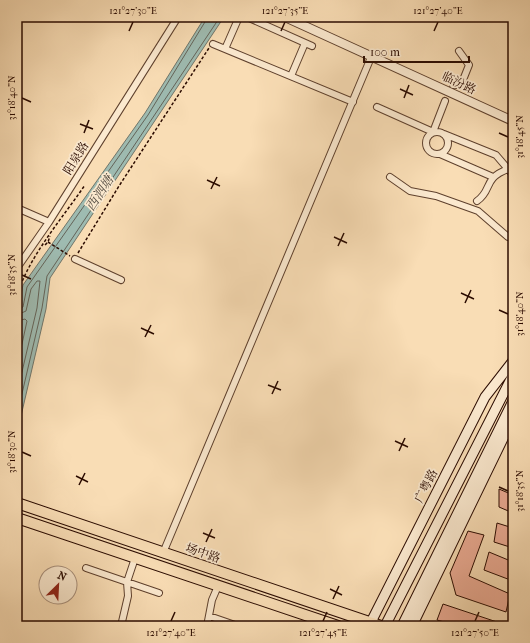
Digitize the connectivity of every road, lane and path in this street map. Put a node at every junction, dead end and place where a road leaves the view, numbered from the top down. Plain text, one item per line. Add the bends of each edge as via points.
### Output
1 (178, 17) edge
2 (239, 17) edge
3 (247, 17) edge
4 (285, 17) edge
5 (305, 43) junction
6 (212, 44) joint
7 (312, 46) dead end
8 (224, 49) junction
9 (460, 51) dead end
10 (372, 55) junction
11 (291, 76) junction
12 (452, 85) dead end
13 (445, 101) dead end
14 (353, 102) junction
15 (377, 106) dead end
16 (513, 120) edge
17 (433, 132) junction
18 (444, 134) junction
19 (440, 154) junction
20 (508, 169) junction
21 (513, 175) edge
22 (390, 177) dead end
23 (493, 177) junction
24 (85, 185) dead end
25 (477, 201) dead end
26 (17, 208) edge
27 (49, 222) junction
28 (51, 234) junction
29 (513, 236) edge
30 (48, 242) junction
31 (42, 246) junction
32 (73, 257) junction
33 (17, 268) edge
34 (121, 280) dead end
35 (17, 295) edge
36 (513, 361) edge
37 (513, 375) edge
38 (513, 402) edge
39 (513, 418) edge
40 (17, 503) edge
41 (17, 518) edge
42 (163, 553) junction
43 (135, 558) junction
44 (86, 568) dead end
45 (127, 582) junction
46 (218, 586) junction
47 (159, 593) dead end
48 (209, 616) junction
49 (370, 624) edge
50 (121, 626) edge
51 (207, 626) edge
52 (238, 626) edge
53 (338, 626) edge
54 (381, 626) edge
55 (385, 626) edge
56 (402, 626) edge
57 (412, 626) edge

1 - 27 street, 阳泉路
2 - 8 street
3 - 5 street
4 - 10 street, 临汾路
5 - 7 street
5 - 11 street
6 - 8 street
6 - 32 path
8 - 11 street
9 - 12 street via 469,65 461,85
10 - 14 street
10 - 16 street, 临汾路
11 - 14 street
13 - 17 street
14 - 42 street
15 - 17 street
17 - 18 street
17 - 19 street via 427,137 426,147 434,154
18 - 19 street via 448,144 445,151
18 - 20 street via 496,155
19 - 23 street
20 - 21 street
20 - 23 street
22 - 29 street via 410,191 436,196 478,211 508,237
23 - 25 street via 483,197
24 - 28 path
26 - 27 street
27 - 33 street, 阳泉路
28 - 30 path
28 - 31 path
30 - 31 path
30 - 32 path
31 - 35 path
32 - 34 street
36 - 49 main road, 广粤路 via 485,397
37 - 55 main road
38 - 56 main road
39 - 57 main road
40 - 42 main road, 场中路
41 - 43 main road
42 - 49 main road, 场中路
43 - 45 street
43 - 46 main road
44 - 45 street
45 - 47 street
45 - 50 street via 128,596
46 - 48 street
46 - 53 main road
48 - 51 street
48 - 52 street
49 - 54 main road, 场中路

